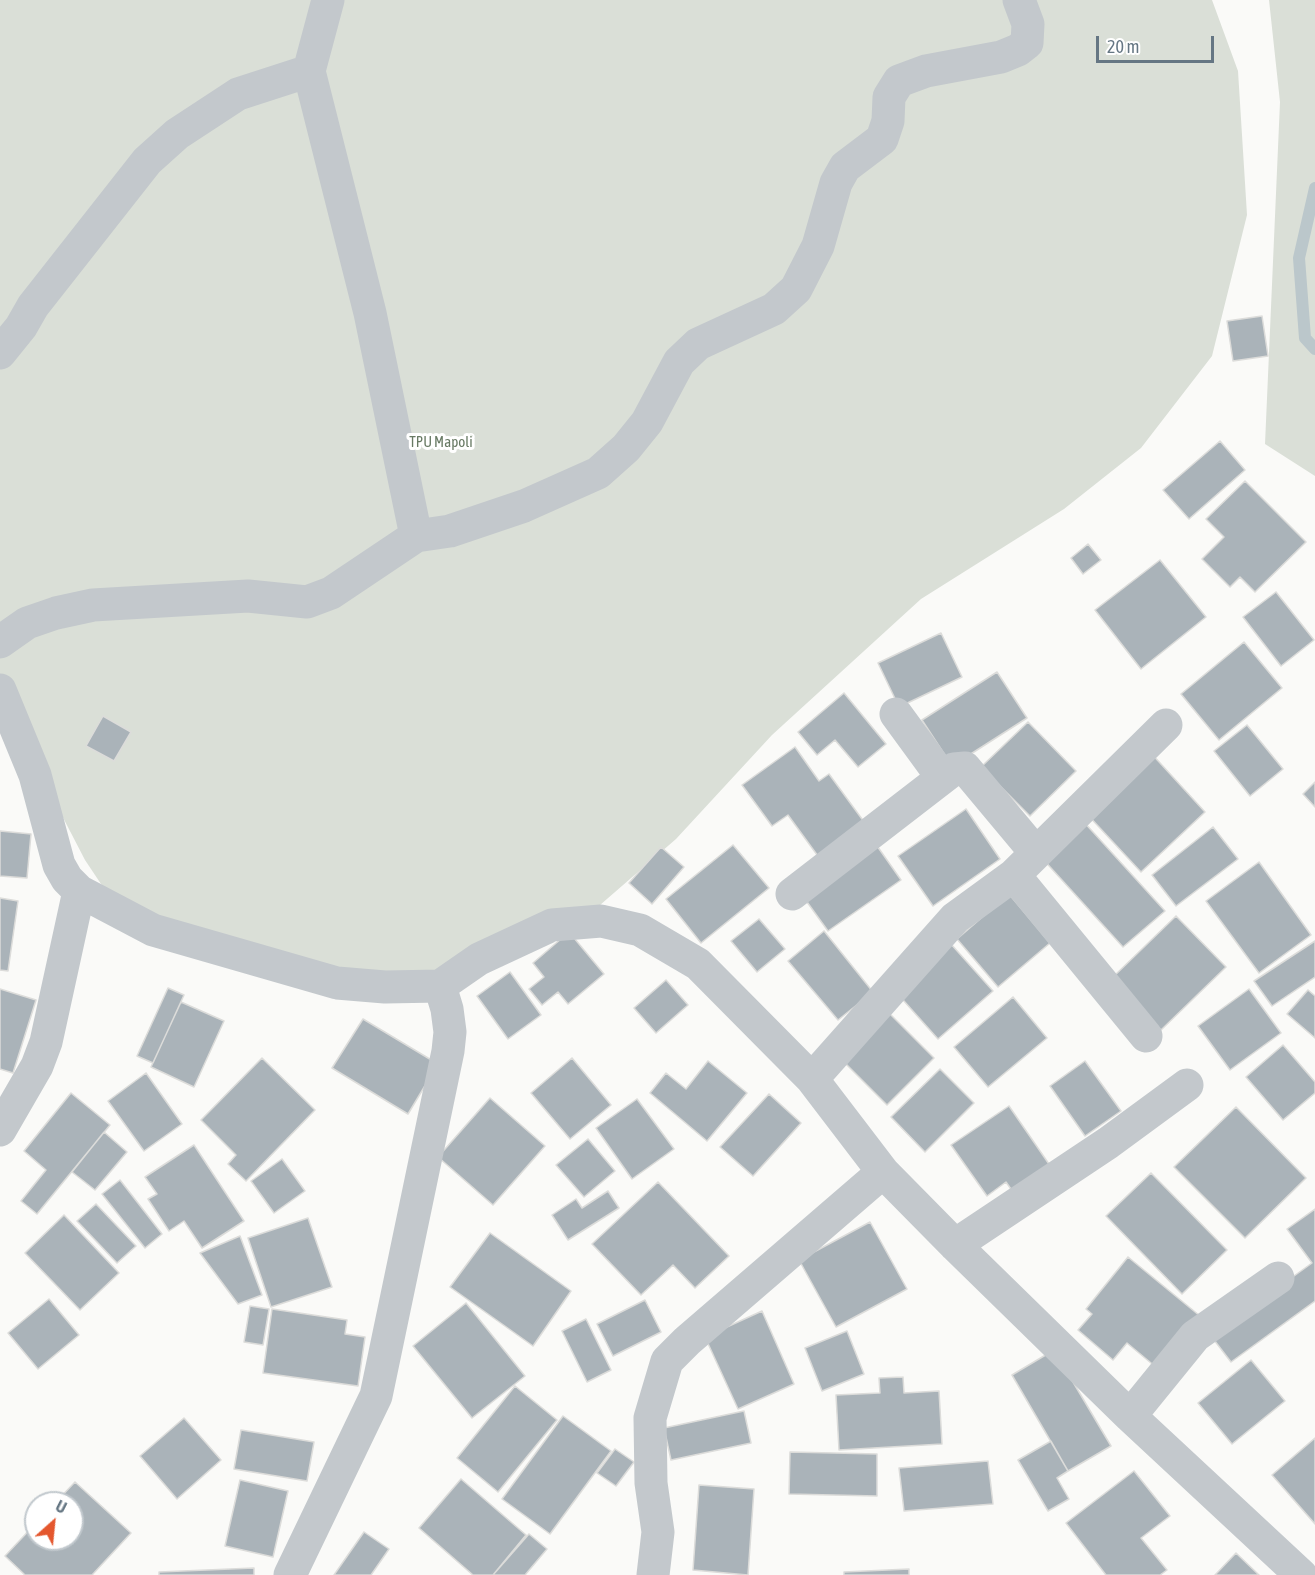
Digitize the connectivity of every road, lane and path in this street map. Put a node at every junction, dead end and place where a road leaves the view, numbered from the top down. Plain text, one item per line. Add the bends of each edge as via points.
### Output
1 (328, 0) edge
2 (1019, 0) edge
3 (309, 71) junction
4 (0, 353) edge
5 (416, 536) junction
6 (0, 642) edge
7 (0, 690) edge
8 (896, 714) dead end
9 (1166, 725) dead end
10 (942, 777) junction
11 (1025, 864) junction
12 (79, 891) junction
13 (792, 894) dead end
14 (440, 986) junction
15 (1146, 1036) dead end
16 (812, 1079) junction
17 (1187, 1085) dead end
18 (0, 1130) edge
19 (883, 1172) junction
20 (955, 1245) junction
21 (1278, 1278) dead end
22 (1130, 1416) junction
23 (290, 1575) edge
24 (653, 1575) edge
25 (1301, 1575) edge

1 - 3 street
2 - 5 street via 1028,24 1028,43 1018,50 899,81 889,97 882,139 845,167 836,183 818,246 796,289 767,313 698,344 679,362 627,448 598,473 524,506 450,531
3 - 4 street via 238,94 177,134 147,161
3 - 5 street via 370,313
5 - 6 street via 331,593 307,602 248,596 93,605 27,623
7 - 12 street via 35,776 59,865
8 - 10 street
9 - 11 street
10 - 11 street via 954,769 965,768
10 - 13 street
11 - 15 street
11 - 16 street via 955,918
12 - 14 street via 153,930 337,983
12 - 18 street via 46,1042 37,1066
14 - 16 street via 478,959 552,925 601,921 640,930 698,964
14 - 23 street via 450,1032 376,1396
16 - 19 street
17 - 20 street
19 - 20 street
19 - 24 street via 667,1361 650,1418 651,1483 658,1532
20 - 22 street
21 - 22 street via 1195,1336
22 - 25 street

